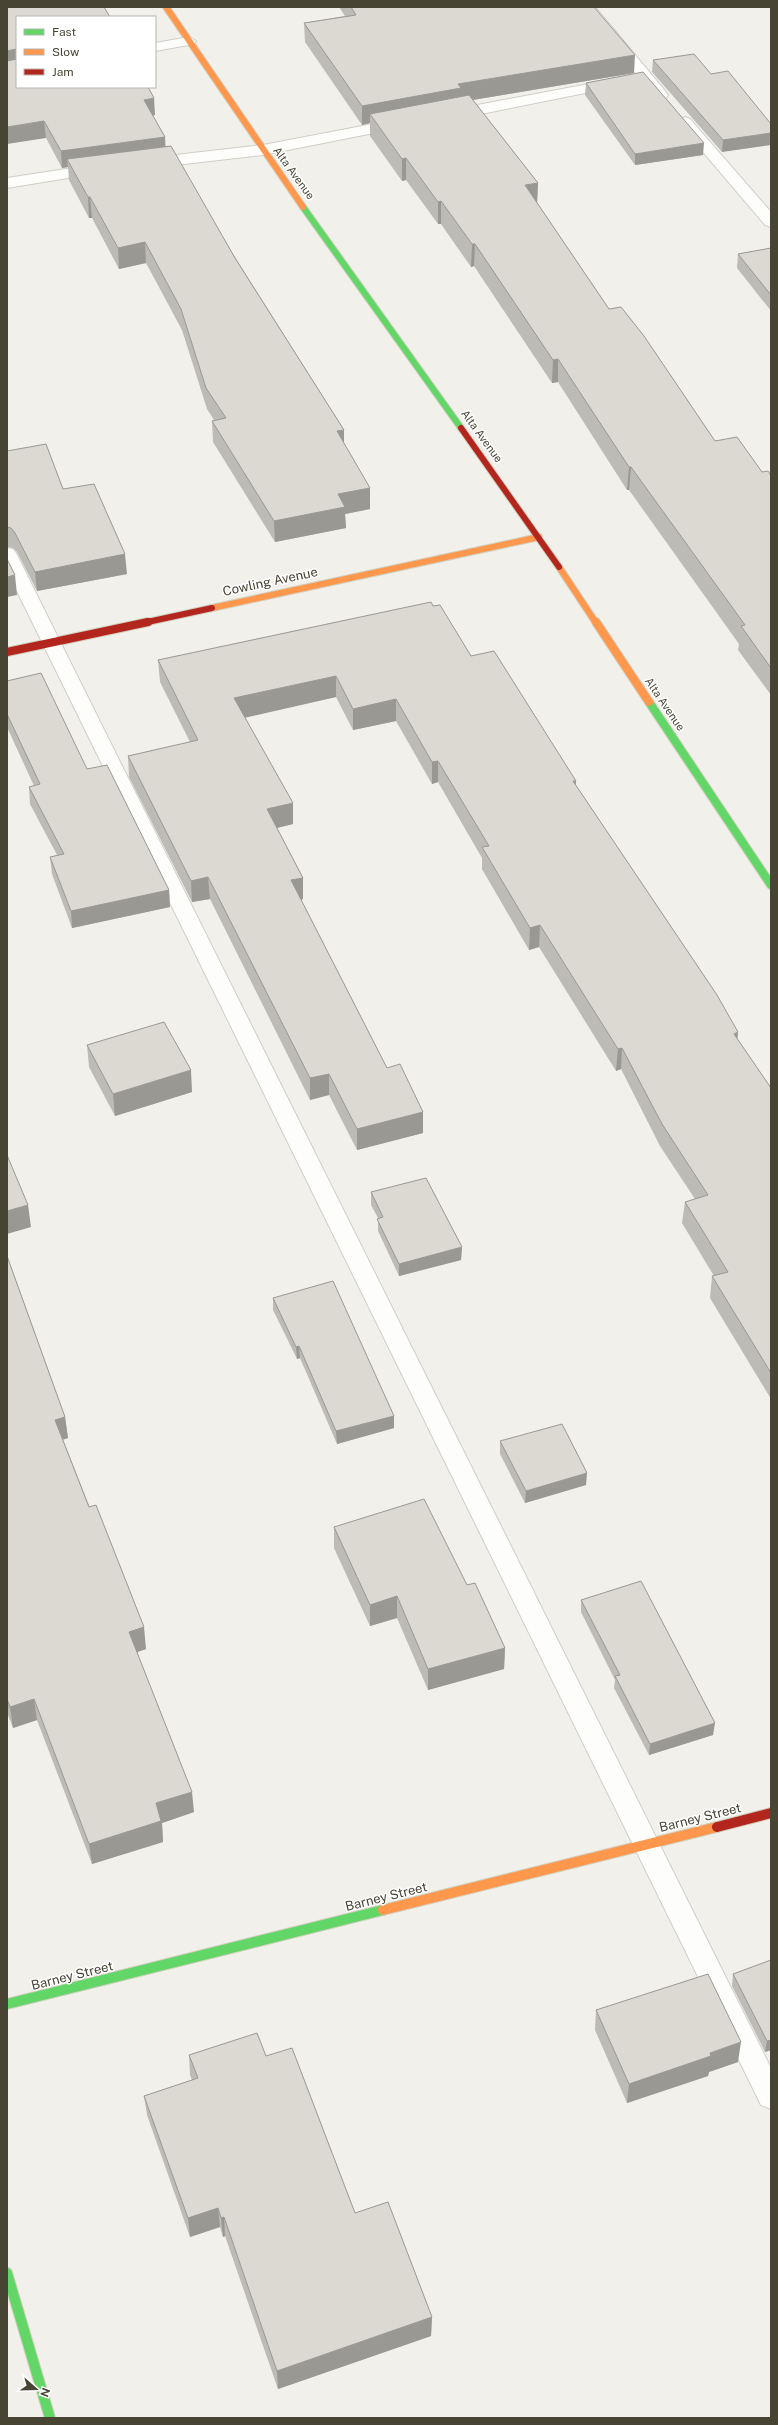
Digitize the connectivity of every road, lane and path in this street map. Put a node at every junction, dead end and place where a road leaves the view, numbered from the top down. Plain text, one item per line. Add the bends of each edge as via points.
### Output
1 (166, 7) edge
2 (587, 7) edge
3 (189, 41) junction
4 (156, 47) edge
5 (646, 77) junction
6 (436, 117) edge
7 (413, 122) edge
8 (263, 150) junction
9 (133, 164) edge
10 (118, 167) edge
11 (7, 183) edge
12 (771, 222) edge
13 (539, 537) junction
14 (7, 553) edge
15 (51, 642) junction
16 (7, 652) edge
17 (771, 885) edge
18 (771, 1813) edge
19 (646, 1844) junction
20 (7, 2004) edge
21 (771, 2096) edge
22 (7, 2273) edge
23 (50, 2418) edge

1 - 3 street, Alta Avenue
2 - 5 street
3 - 4 street
3 - 8 street, Alta Avenue
5 - 6 street
5 - 12 street
7 - 8 street
8 - 9 street
8 - 13 street, Alta Avenue
10 - 11 street
13 - 15 street, Cowling Avenue
13 - 17 street, Alta Avenue
14 - 15 street
15 - 16 street, Cowling Avenue
15 - 19 street
18 - 19 street, Barney Street
19 - 20 street, Barney Street
19 - 21 street
22 - 23 street

